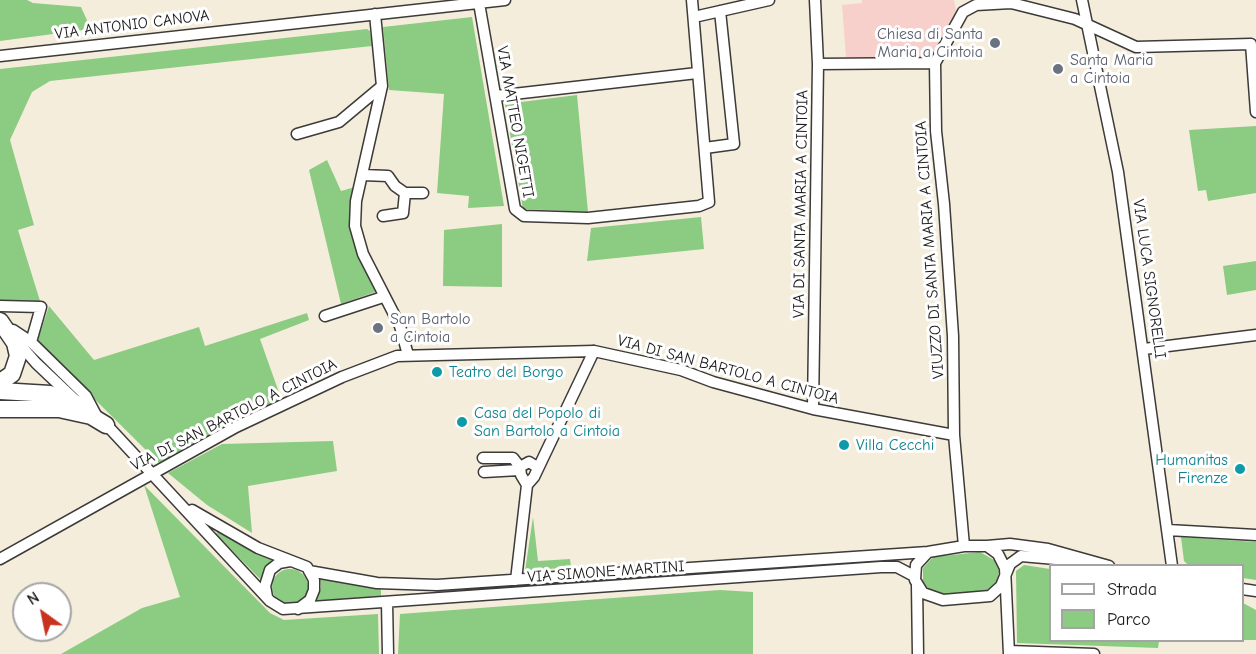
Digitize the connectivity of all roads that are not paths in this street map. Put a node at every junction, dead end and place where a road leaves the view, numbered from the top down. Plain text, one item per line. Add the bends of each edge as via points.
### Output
1 (504, 0) edge
2 (692, 0) edge
3 (769, 0) edge
4 (815, 0) edge
5 (1082, 0) edge
6 (444, 3) edge
7 (479, 3) junction
8 (720, 11) junction
9 (375, 14) junction
10 (694, 16) junction
11 (1086, 23) junction
12 (0, 56) edge
13 (935, 63) junction
14 (818, 64) junction
15 (697, 73) junction
16 (381, 86) junction
17 (496, 96) junction
18 (1256, 112) edge
19 (297, 134) dead end
20 (705, 148) junction
21 (362, 175) junction
22 (405, 193) junction
23 (423, 193) dead end
24 (383, 216) dead end
25 (383, 297) junction
26 (0, 306) edge
27 (325, 316) dead end
28 (0, 321) edge
29 (1256, 334) edge
30 (31, 342) junction
31 (1144, 349) junction
32 (594, 351) junction
33 (408, 354) junction
34 (0, 382) edge
35 (0, 391) edge
36 (0, 409) edge
37 (813, 409) junction
38 (101, 420) junction
39 (954, 435) junction
40 (483, 458) dead end
41 (537, 467) junction
42 (520, 468) junction
43 (484, 472) dead end
44 (151, 473) junction
45 (527, 485) junction
46 (182, 504) junction
47 (1167, 530) junction
48 (1256, 535) edge
49 (964, 546) junction
50 (987, 546) junction
51 (928, 552) junction
52 (0, 559) edge
53 (290, 561) junction
54 (1090, 562) junction
55 (1100, 564) edge
56 (1172, 564) edge
57 (309, 571) junction
58 (1006, 573) junction
59 (516, 580) junction
60 (915, 580) junction
61 (268, 597) junction
62 (387, 602) junction
63 (297, 609) junction
64 (1009, 652) edge
65 (388, 654) edge
66 (918, 654) edge
67 (1094, 654) edge

1 - 7 street, VIA ANTONIO CANOVA
2 - 10 street, VIA MATTEO NIGETTI
3 - 8 street
4 - 14 street, VIA DI SANTA MARIA A CINTOIA
5 - 11 street, VIA LUCA SIGNORELLI
6 - 7 street, VIA ANTONIO CANOVA
6 - 9 street, VIA ANTONIO CANOVA
7 - 17 street, VIA MATTEO NIGETTI
8 - 10 street
8 - 20 street via 734,144
9 - 12 street, VIA ANTONIO CANOVA
9 - 16 street
10 - 15 street, VIA MATTEO NIGETTI
11 - 13 street via 1011,3 976,5 960,15
11 - 18 street via 1136,47 1251,44
11 - 31 street, VIA LUCA SIGNORELLI via 1118,172
13 - 14 street
13 - 39 street, VIUZZO DI SANTA MARIA A CINTOIA via 936,131 953,336
14 - 37 street, VIA DI SANTA MARIA A CINTOIA
15 - 17 street
15 - 20 street, VIA MATTEO NIGETTI
16 - 19 street via 339,122
16 - 21 street
17 - 20 street, VIA MATTEO NIGETTI via 515,208 524,216 609,217 704,206 710,199
21 - 22 street via 388,176
21 - 25 street via 355,226
22 - 23 street
22 - 24 street via 403,213
25 - 27 street
25 - 33 street via 400,326
26 - 30 street via 41,307
28 - 30 street, VIA SIMONE MARTINI
28 - 34 highway via 18,350 12,374
28 - 38 street, VIA SIMONE MARTINI via 36,363
29 - 31 street
30 - 38 street, VIA SIMONE MARTINI via 86,396
31 - 47 street, VIA LUCA SIGNORELLI
32 - 33 street, VIA DI SAN BARTOLO A CINTOIA
32 - 37 street, VIA DI SAN BARTOLO A CINTOIA via 670,368
32 - 41 street
33 - 44 street, VIA DI SAN BARTOLO A CINTOIA via 375,363 236,427
35 - 38 highway via 58,396
36 - 38 highway via 59,409
37 - 39 street, VIA DI SAN BARTOLO A CINTOIA
38 - 44 street, VIA SIMONE MARTINI
39 - 49 street
40 - 42 street via 513,459
41 - 42 street via 530,462
41 - 45 street
42 - 43 street
42 - 45 street
44 - 46 street, VIA SIMONE MARTINI
44 - 52 street, VIA DI SAN BARTOLO A CINTOIA
45 - 59 street
46 - 53 street, VIA SIMONE MARTINI via 258,548
46 - 61 street, VIA SIMONE MARTINI
47 - 48 street
47 - 56 street, VIA LUCA SIGNORELLI
49 - 50 street, VIA SIMONE MARTINI
49 - 51 street, VIA SIMONE MARTINI
50 - 54 street, VIA SIMONE MARTINI via 1010,544 1048,549
50 - 58 street via 1000,558
51 - 59 street, VIA SIMONE MARTINI
51 - 60 street via 918,562
53 - 57 street, VIA SIMONE MARTINI via 303,564
53 - 61 street via 270,570 265,586
54 - 55 street, VIA SIMONE MARTINI
54 - 58 street, VIA SIMONE MARTINI via 1024,555 1012,561
57 - 59 street, VIA SIMONE MARTINI via 396,585
57 - 63 street via 314,585 312,595
58 - 60 street, VIA SIMONE MARTINI via 999,589 984,598 938,600 923,593
58 - 64 street
60 - 62 street, VIA SIMONE MARTINI via 897,567 881,567
60 - 66 street
61 - 63 street, VIA SIMONE MARTINI via 283,609
62 - 63 street, VIA SIMONE MARTINI
62 - 65 street
64 - 67 street

